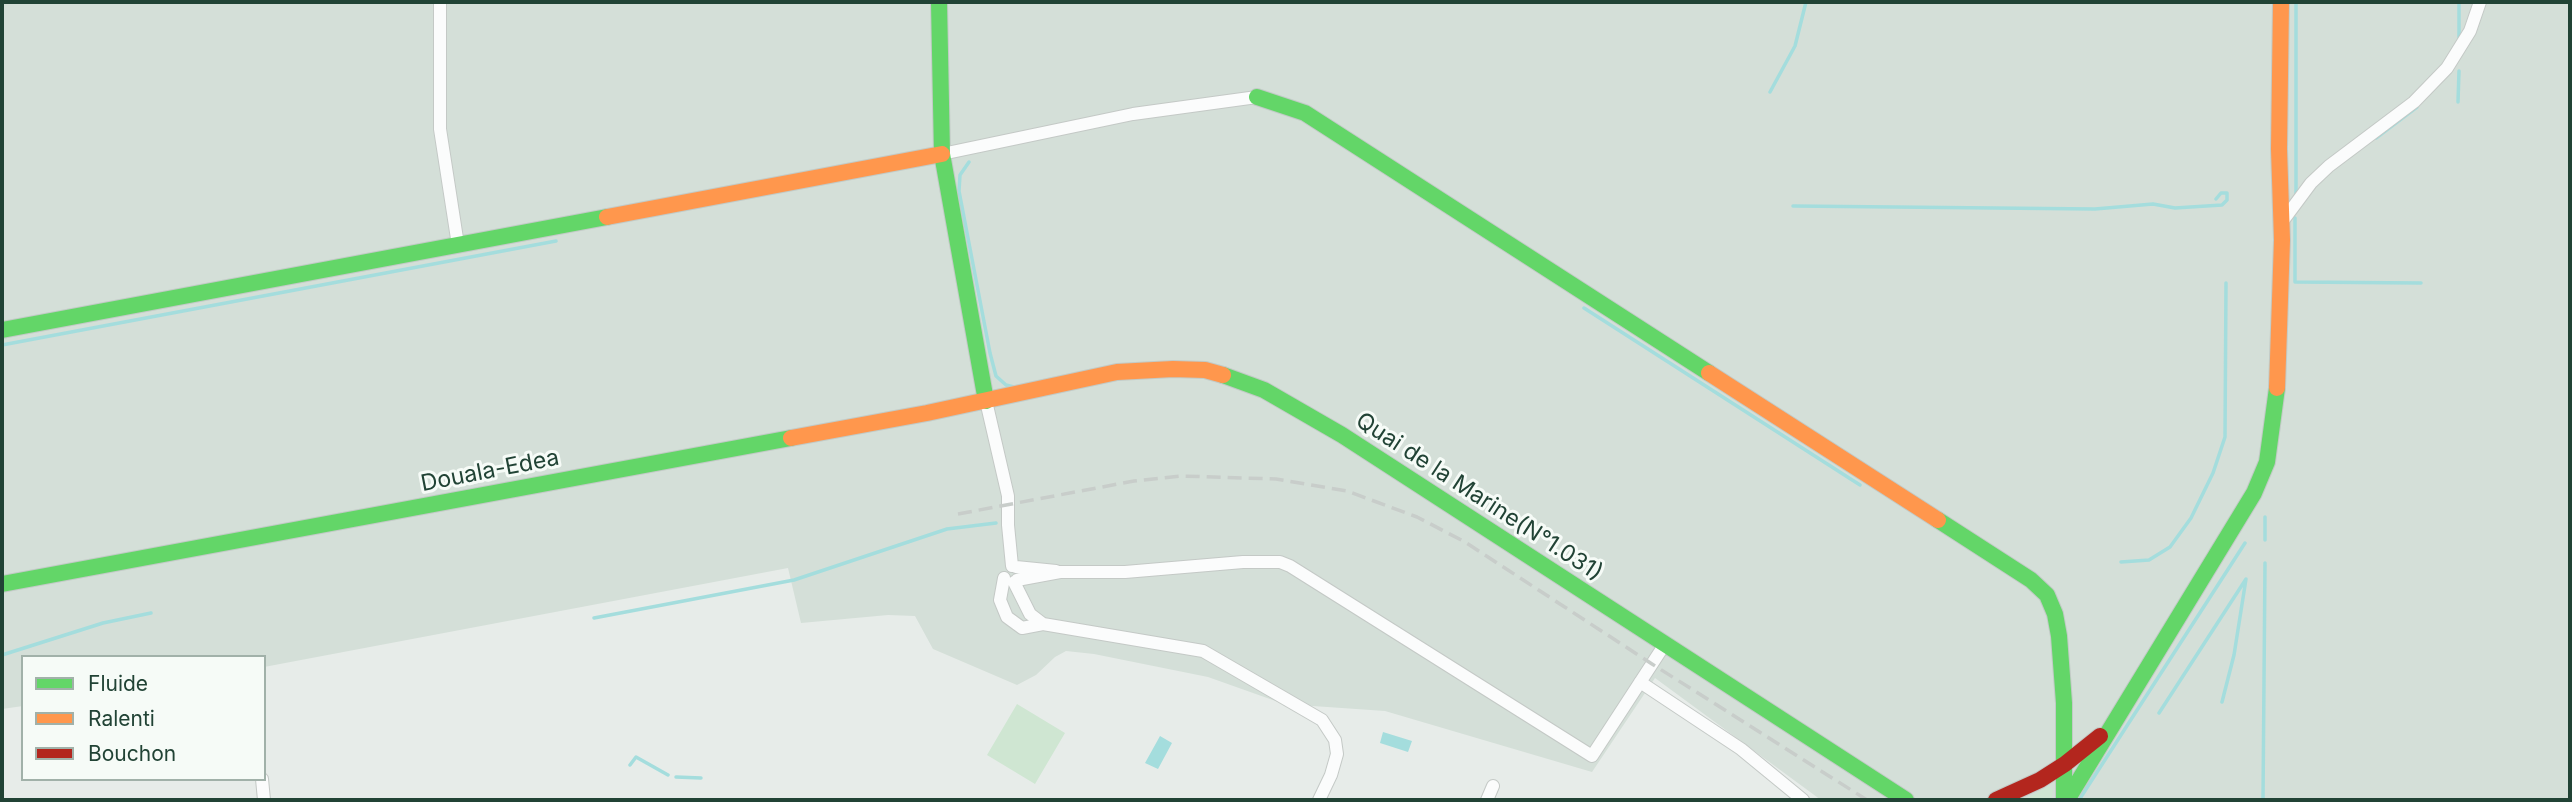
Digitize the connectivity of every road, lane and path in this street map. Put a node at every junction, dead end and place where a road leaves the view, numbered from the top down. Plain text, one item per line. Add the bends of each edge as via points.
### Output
1 (440, 2) edge
2 (939, 2) edge
3 (2281, 2) edge
4 (2480, 2) edge
5 (1257, 97) joint
6 (942, 153) junction
7 (2281, 222) junction
8 (458, 245) junction
9 (2, 331) edge
10 (986, 401) junction
11 (1013, 574) junction
12 (2, 584) edge
13 (1043, 624) junction
14 (1665, 644) junction
15 (1640, 682) junction
16 (2109, 728) junction
17 (2064, 765) junction
18 (262, 781) edge
19 (1493, 786) dead end
20 (2015, 796) edge
21 (264, 800) edge
22 (1319, 800) edge
23 (1487, 800) edge
24 (1803, 800) edge
25 (1907, 800) edge
26 (1996, 800) edge
27 (2066, 800) edge

1 - 8 street via 440,129
2 - 6 main road
3 - 7 main road
4 - 7 street via 2470,31 2440,76 2414,102 2329,166
5 - 6 street via 1133,114
5 - 17 main road via 1305,113 2031,580 2047,595 2055,614 2064,702
6 - 8 main road
6 - 10 main road
7 - 16 main road via 2279,371 2262,476
8 - 9 main road
10 - 11 street via 1008,496
10 - 12 main road, Douala-Edea
10 - 14 main road, Quai de la Marine(N°1.031) via 1138,369 1205,370 1233,377 1331,428
11 - 13 street via 1030,614
11 - 13 street via 1000,600 1007,617 1022,628
11 - 15 street via 1280,562 1592,756
13 - 22 street via 1203,651 1322,720 1335,740 1337,754
14 - 15 street
14 - 25 main road, Quai de la Marine(N°1.031)
15 - 24 street via 1741,749
16 - 17 main road
16 - 27 main road
17 - 20 main road
17 - 27 main road
18 - 21 street
19 - 23 street
20 - 26 main road

